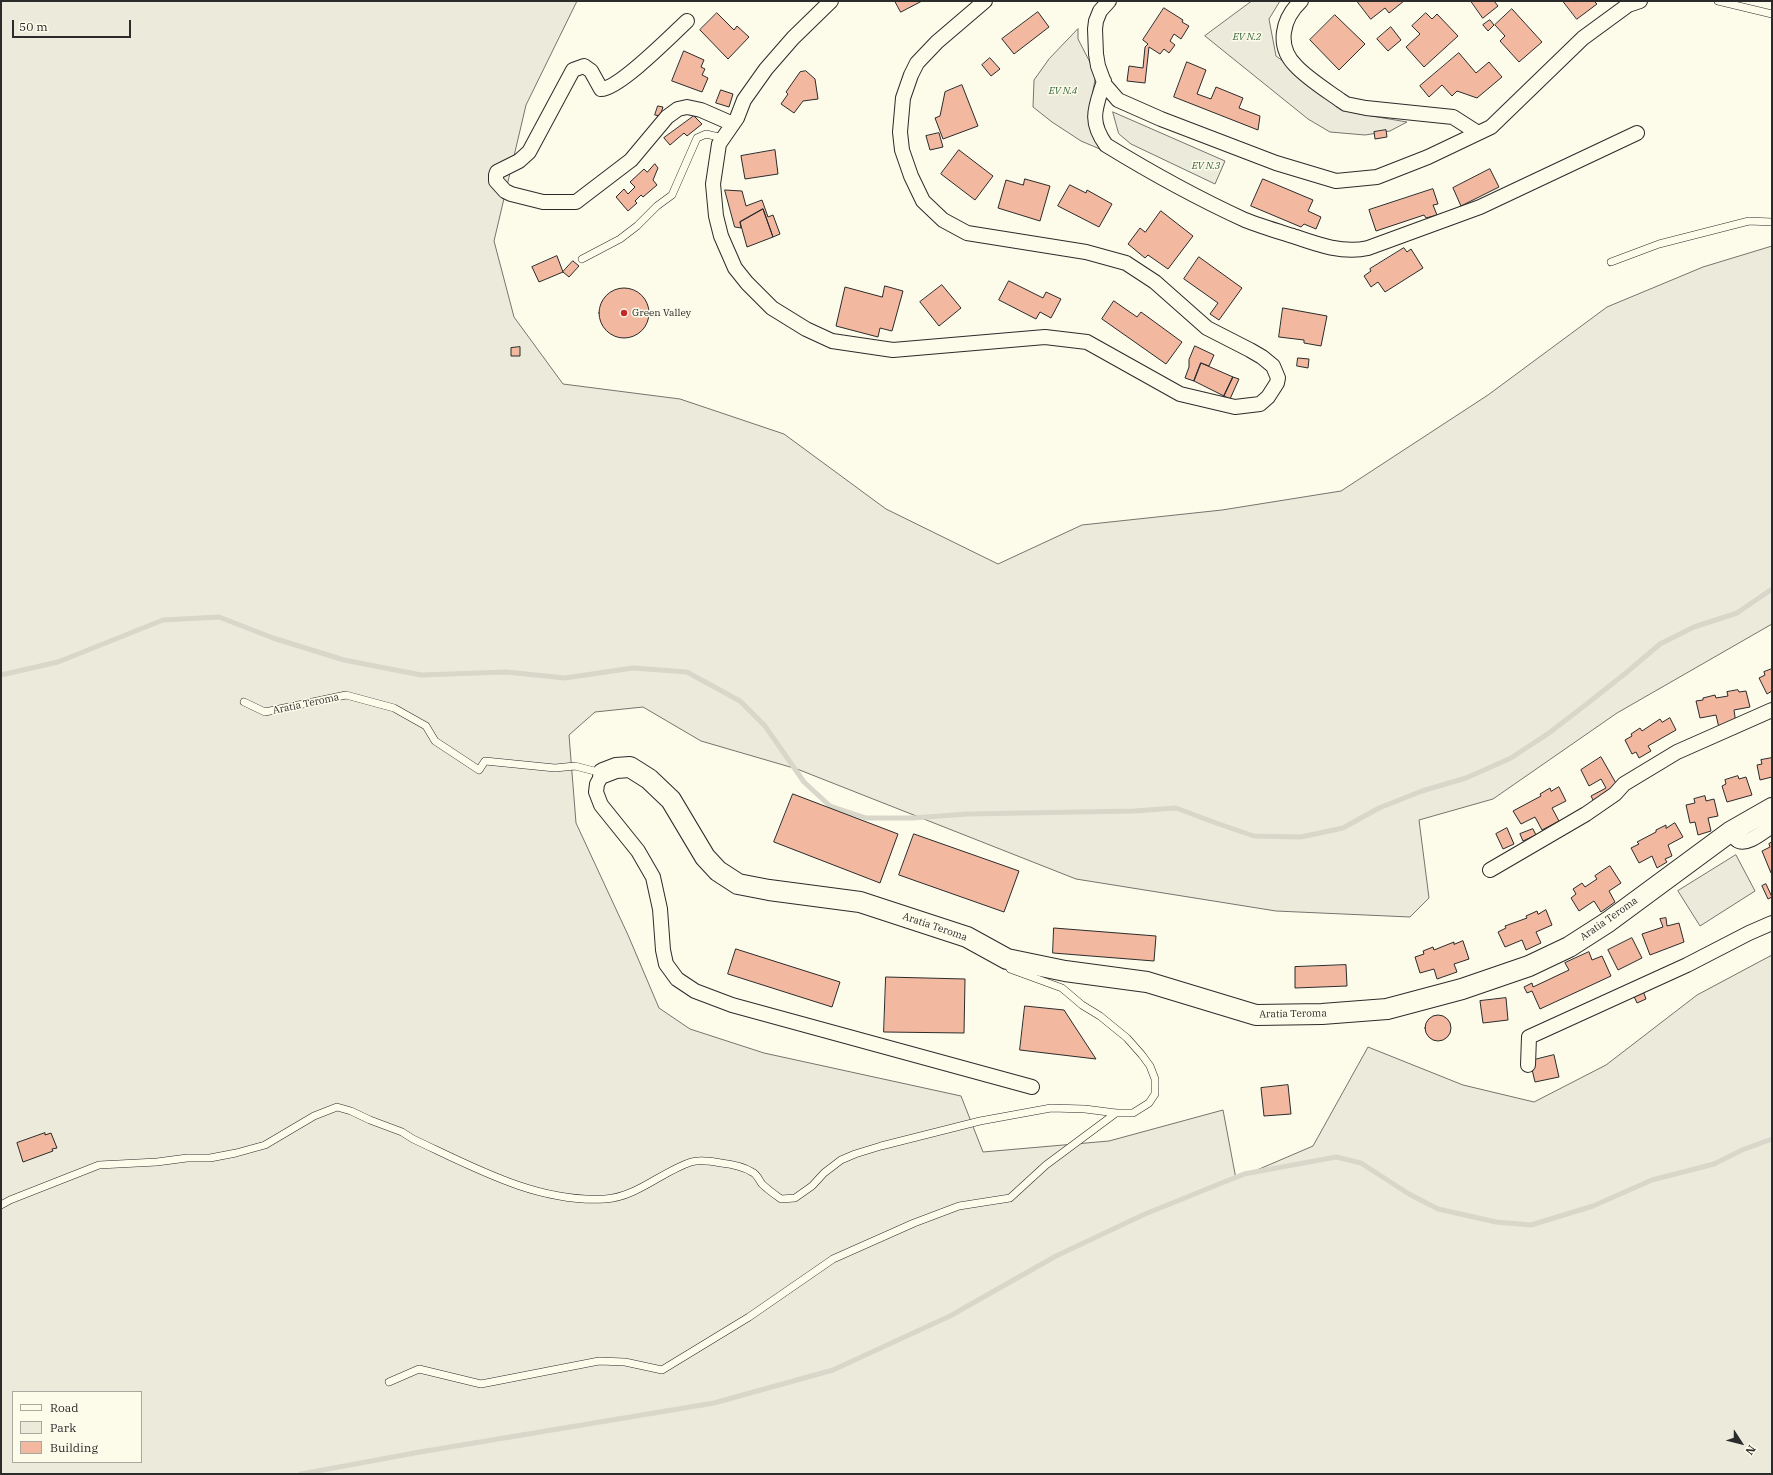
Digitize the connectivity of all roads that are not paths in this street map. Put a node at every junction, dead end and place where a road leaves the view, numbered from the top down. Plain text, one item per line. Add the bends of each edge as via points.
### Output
1 (830, 1) edge
2 (985, 1) edge
3 (1109, 1) edge
4 (1301, 1) edge
5 (1640, 1) edge
6 (1718, 1) edge
7 (1772, 14) edge
8 (687, 21) dead end
9 (1104, 81) junction
10 (733, 124) junction
11 (1478, 133) junction
12 (1637, 133) dead end
13 (723, 138) junction
14 (1772, 222) edge
15 (582, 259) dead end
16 (1611, 262) dead end
17 (244, 702) dead end
18 (1772, 710) edge
19 (603, 773) junction
20 (1772, 808) edge
21 (1772, 826) edge
22 (1730, 832) junction
23 (1490, 870) dead end
24 (1772, 923) edge
25 (1007, 959) junction
26 (1528, 1065) dead end
27 (1032, 1087) dead end
28 (1116, 1113) junction
29 (1, 1206) edge
30 (390, 1382) dead end

1 - 10 street via 766,69 744,100
2 - 13 street via 937,42 917,63 903,98 900,132 902,150 923,201 943,220 967,233 1086,252 1126,263 1155,282 1207,328 1250,350 1272,366 1278,378 1277,383 1260,404 1235,407 1187,396 1080,341 1045,337 893,350 832,341 806,329 772,308 748,284 735,268 723,243 716,216 713,184 719,144
3 - 9 street via 1100,11 1095,29 1096,54
4 - 11 street via 1288,16 1283,36 1285,49 1296,66 1340,100 1346,104 1366,108 1453,117
5 - 11 street via 1628,5 1583,38 1496,122
6 - 7 lane
8 - 10 street via 609,88 601,89 591,71 584,66 573,70 525,158 497,172 496,181 505,191 518,196 544,202 576,202 631,160 667,117 678,109 687,107 701,110
9 - 11 street via 1108,91 1124,104 1276,163 1336,181 1377,177 1428,157
9 - 12 street via 1094,114 1099,134 1106,144 1188,192 1246,220 1319,245 1340,248 1368,248 1480,207
10 - 13 street
13 - 15 lane via 706,134 697,138 672,194 637,226
14 - 16 lane via 1749,221 1659,244
17 - 19 lane, Aratia Teroma via 265,712 346,696 394,708 407,715 426,726 435,741 479,770 485,761 555,768 575,766
18 - 23 street via 1678,752 1624,784 1615,794 1586,814
19 - 25 main road, Aratia Teroma via 616,768 630,767 649,778 671,800 705,857 718,871 738,884 860,902 967,937
19 - 27 street via 596,792 601,805 638,851 653,877 660,909 666,964 677,979 695,991 732,1005
20 - 22 main road, Aratia Teroma
21 - 22 street via 1742,841 1736,840
22 - 25 main road, Aratia Teroma via 1608,922 1569,947 1530,966 1462,989 1387,1009 1322,1014 1256,1015 1147,982 1065,971
24 - 26 street via 1529,1037
25 - 28 lane via 1010,969 1062,988 1127,1038 1142,1055 1156,1079 1155,1094 1149,1103 1133,1113
28 - 29 lane via 1051,1108 881,1146 841,1160 795,1198 780,1199 762,1184 753,1172 728,1164 706,1161 692,1162 649,1184 605,1199 550,1194 502,1179 402,1132 351,1110 336,1107 314,1116 276,1139 236,1153 210,1158 99,1165 10,1200
28 - 30 lane via 1046,1165 1010,1198 959,1206 914,1223 833,1260 662,1370 625,1362 599,1361 481,1384 419,1368

